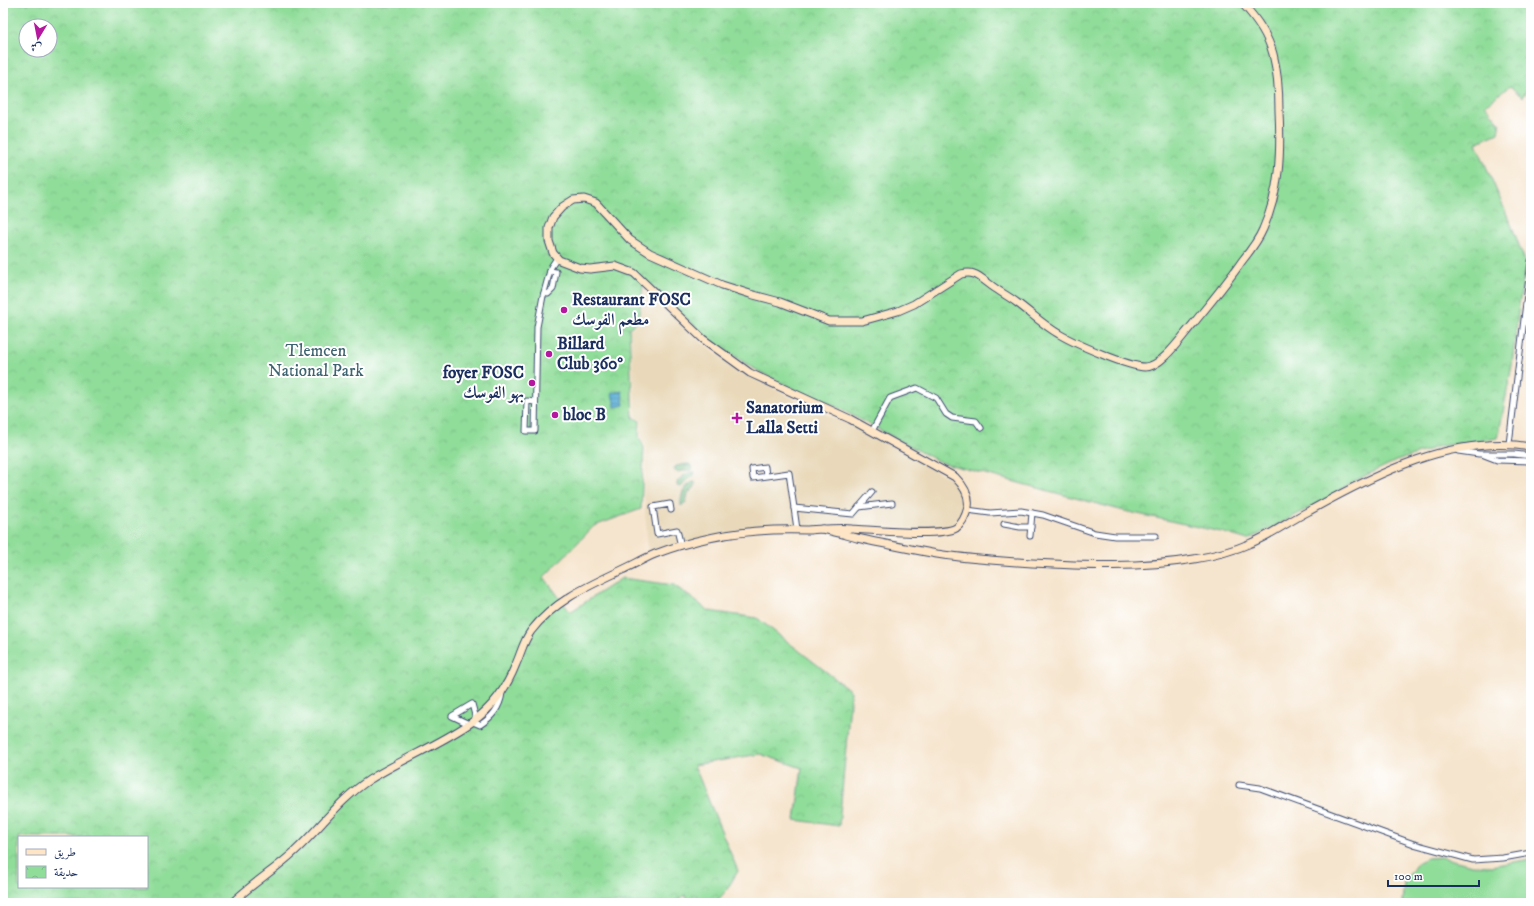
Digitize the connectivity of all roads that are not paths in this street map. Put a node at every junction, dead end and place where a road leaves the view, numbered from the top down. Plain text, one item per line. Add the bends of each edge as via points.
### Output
1 (1242, 3) edge
2 (556, 258) junction
3 (1531, 262) edge
4 (535, 402) junction
5 (981, 428) dead end
6 (872, 431) junction
7 (1509, 444) junction
8 (1531, 447) edge
9 (1453, 450) junction
10 (1482, 454) junction
11 (1531, 456) edge
12 (1531, 462) edge
13 (766, 476) dead end
14 (872, 492) dead end
15 (892, 503) dead end
16 (859, 507) junction
17 (794, 508) junction
18 (671, 510) dead end
19 (967, 510) junction
20 (1032, 513) junction
21 (1004, 524) dead end
22 (1031, 527) junction
23 (797, 529) junction
24 (822, 530) junction
25 (1030, 536) dead end
26 (1156, 536) dead end
27 (681, 546) junction
28 (1239, 785) dead end
29 (1531, 853) edge
30 (232, 903) edge

1 - 2 main road via 1263,31 1273,54 1276,70 1280,150 1274,200 1258,239 1232,276 1170,351 1151,366 1127,363 1069,340 979,276 971,273 961,274 914,304 898,311 862,321 829,321 780,302 722,285 650,253 630,240 596,203 579,198 568,202 557,211 551,221 548,234
2 - 4 street via 550,271 537,327
2 - 6 main road via 580,268 615,266 634,273 695,332 745,369
3 - 7 street
4 - 4 street via 535,431 526,431 527,401
5 - 6 street via 976,421 952,418 946,414 936,398 917,388 890,398
6 - 19 main road via 955,477 967,495
7 - 8 main road
7 - 9 main road via 1480,445
9 - 10 street
9 - 24 main road via 1421,459 1364,482 1253,543 1210,556 1178,561 1081,566 968,558
10 - 11 street
10 - 12 street via 1497,460
13 - 17 street via 789,473
14 - 16 street
15 - 16 street
16 - 17 street via 853,514
17 - 23 street
18 - 27 street via 670,504 652,507 656,534 677,530
19 - 20 street
19 - 24 main road via 956,527 941,532
20 - 22 street
20 - 26 street via 1095,533 1115,536
21 - 22 street
22 - 25 street
23 - 24 main road
23 - 27 main road via 742,533
27 - 30 main road via 656,554 601,579 554,608 528,635 512,674 502,690 472,722 367,781 347,797 294,852
28 - 29 street via 1260,788 1414,844 1473,860

